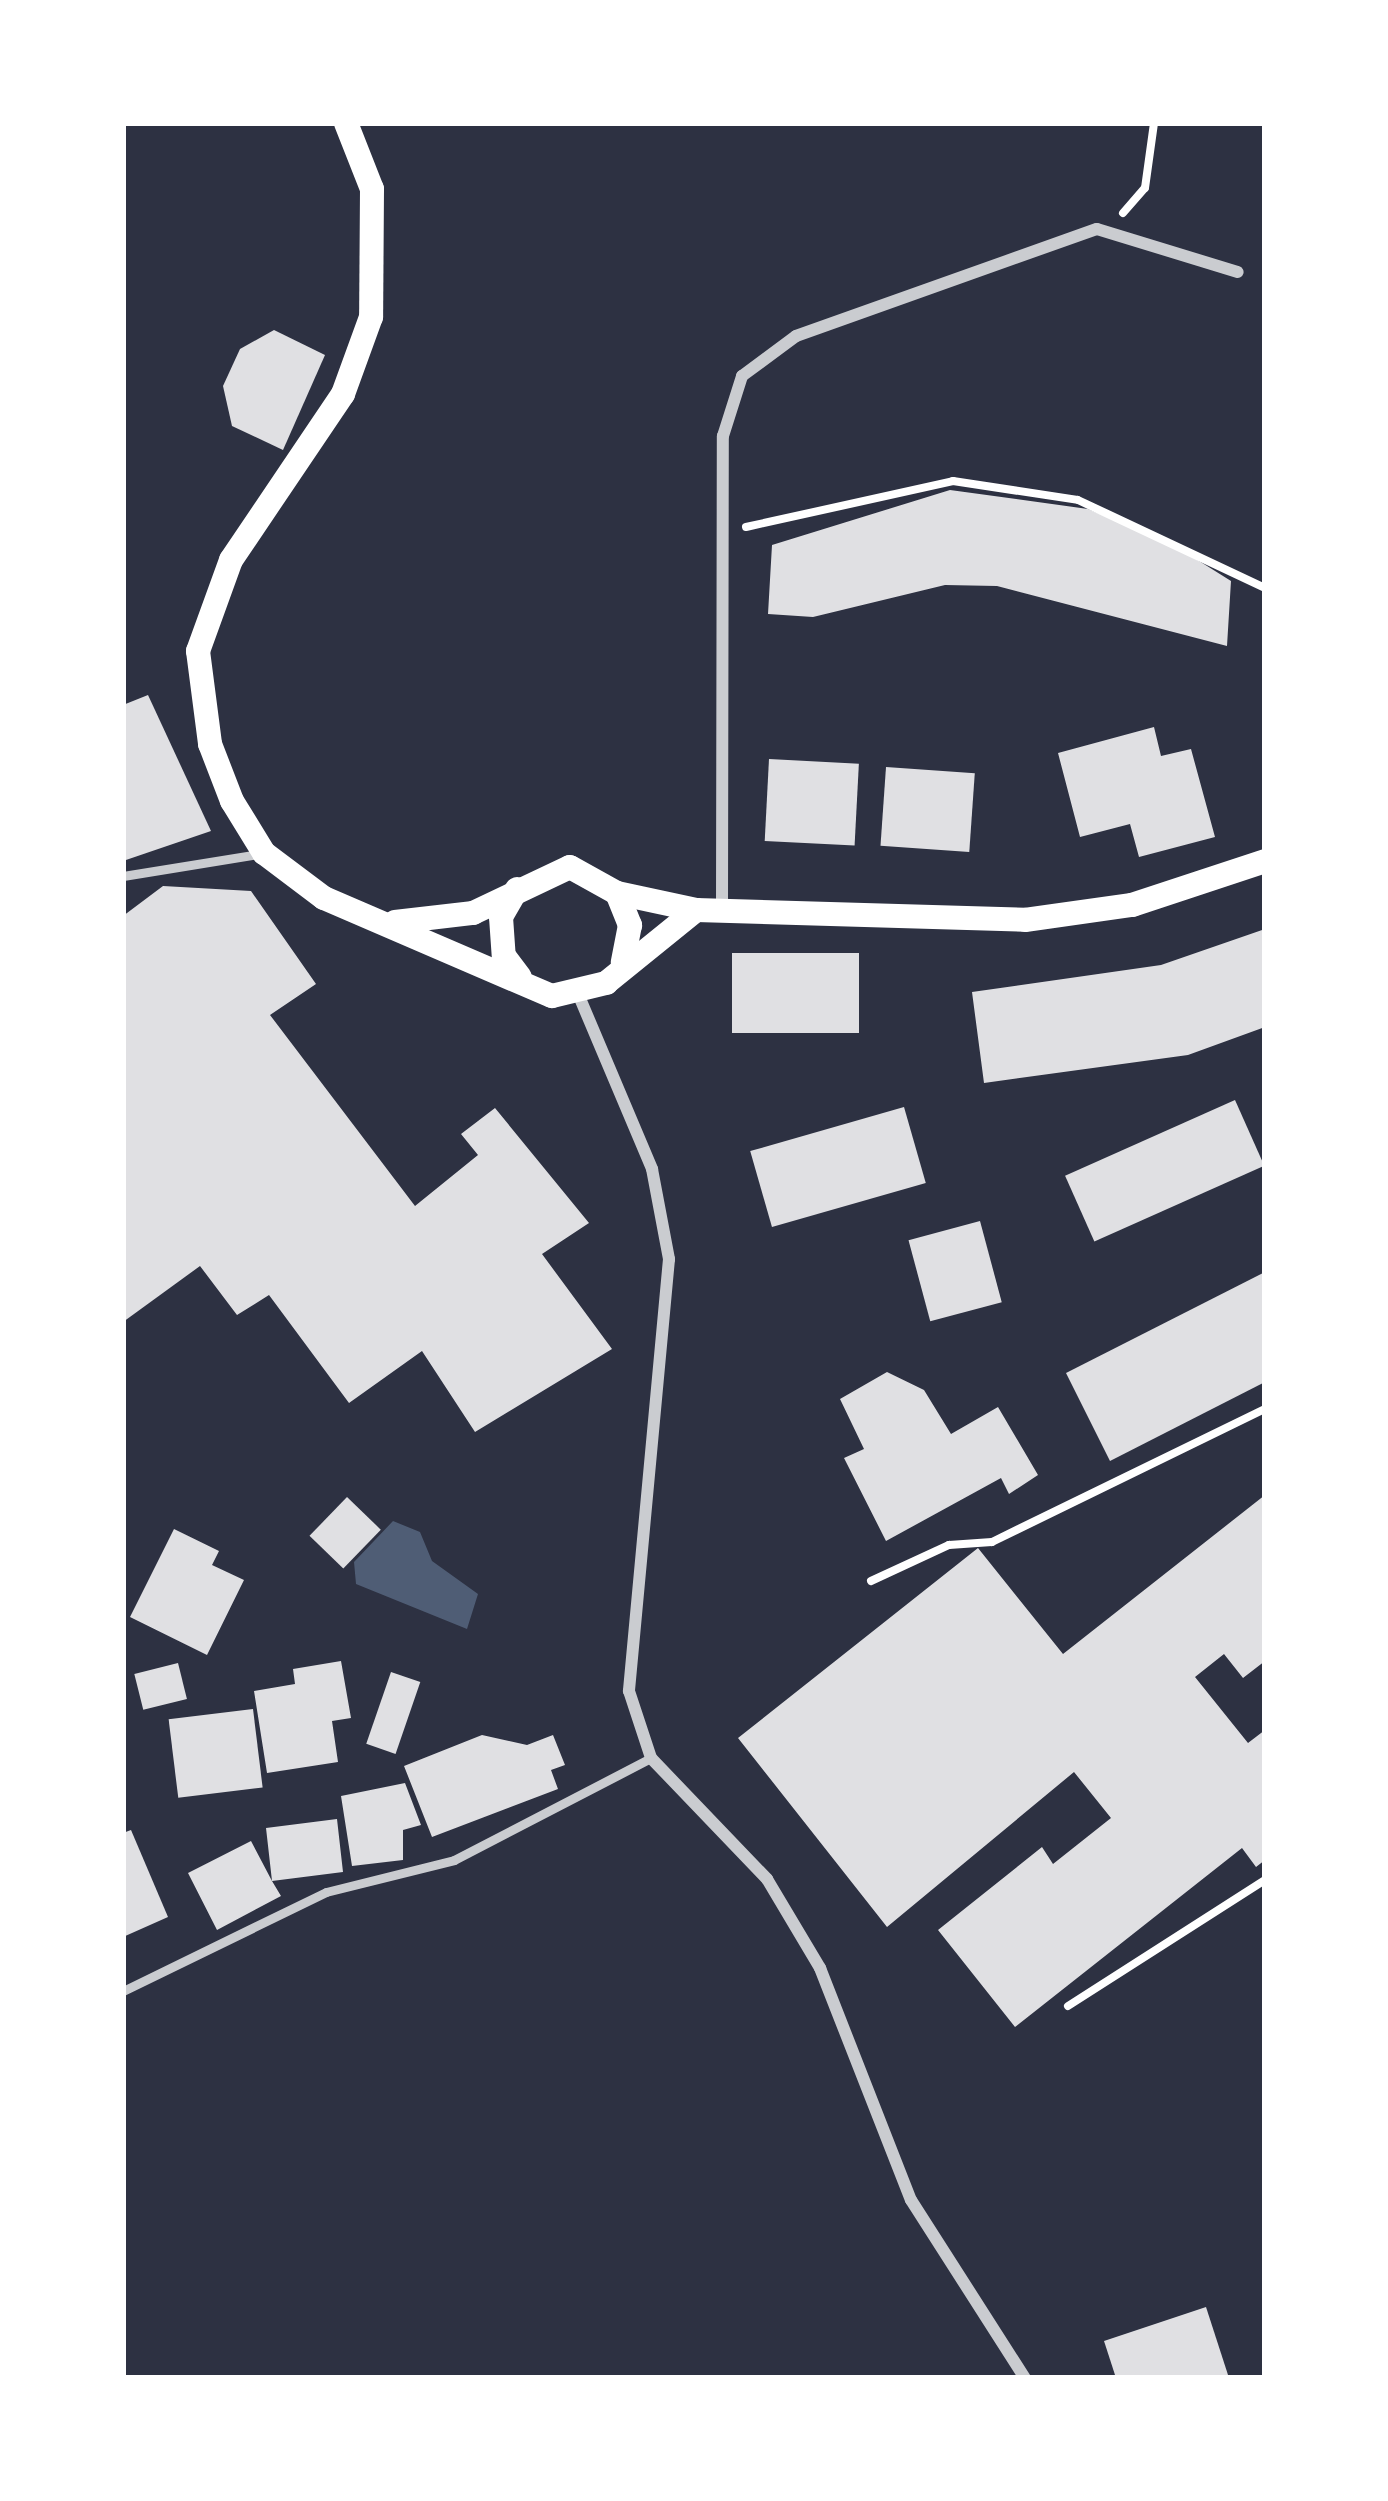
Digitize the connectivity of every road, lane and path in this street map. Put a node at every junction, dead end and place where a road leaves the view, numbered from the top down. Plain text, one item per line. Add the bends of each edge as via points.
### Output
1 (346, 123) edge
2 (1154, 123) edge
3 (1102, 229) dead end
4 (1238, 272) dead end
5 (727, 531) junction
6 (1265, 588) edge
7 (264, 853) junction
8 (1265, 861) edge
9 (123, 876) edge
10 (518, 887) junction
11 (617, 893) junction
12 (709, 909) junction
13 (393, 922) junction
14 (622, 962) junction
15 (524, 982) junction
16 (579, 996) junction
17 (1265, 1409) edge
18 (871, 1581) dead end
19 (651, 1758) junction
20 (1265, 1880) edge
21 (123, 1991) edge
22 (1068, 2006) dead end
23 (1025, 2378) edge

1 - 7 main road via 372,189 371,317 343,394 232,560 198,650 210,744
2 - 3 path via 1145,188
4 - 5 street via 1097,230 796,336 742,376 723,436
5 - 6 path via 953,481 1078,500
5 - 12 street
7 - 9 lane
7 - 13 main road via 324,898
8 - 12 main road via 1060,917
10 - 11 main road via 570,867
10 - 13 main road via 473,913
10 - 15 main road via 501,917 504,956
11 - 12 main road
11 - 14 main road via 630,925
12 - 14 main road
13 - 15 main road
14 - 16 main road
15 - 16 main road
16 - 19 street via 645,1150 669,1259 629,1691
17 - 18 path via 992,1543 949,1545
19 - 21 lane via 454,1860 326,1892
19 - 23 street via 767,1879 820,1968 911,2200
20 - 22 path

